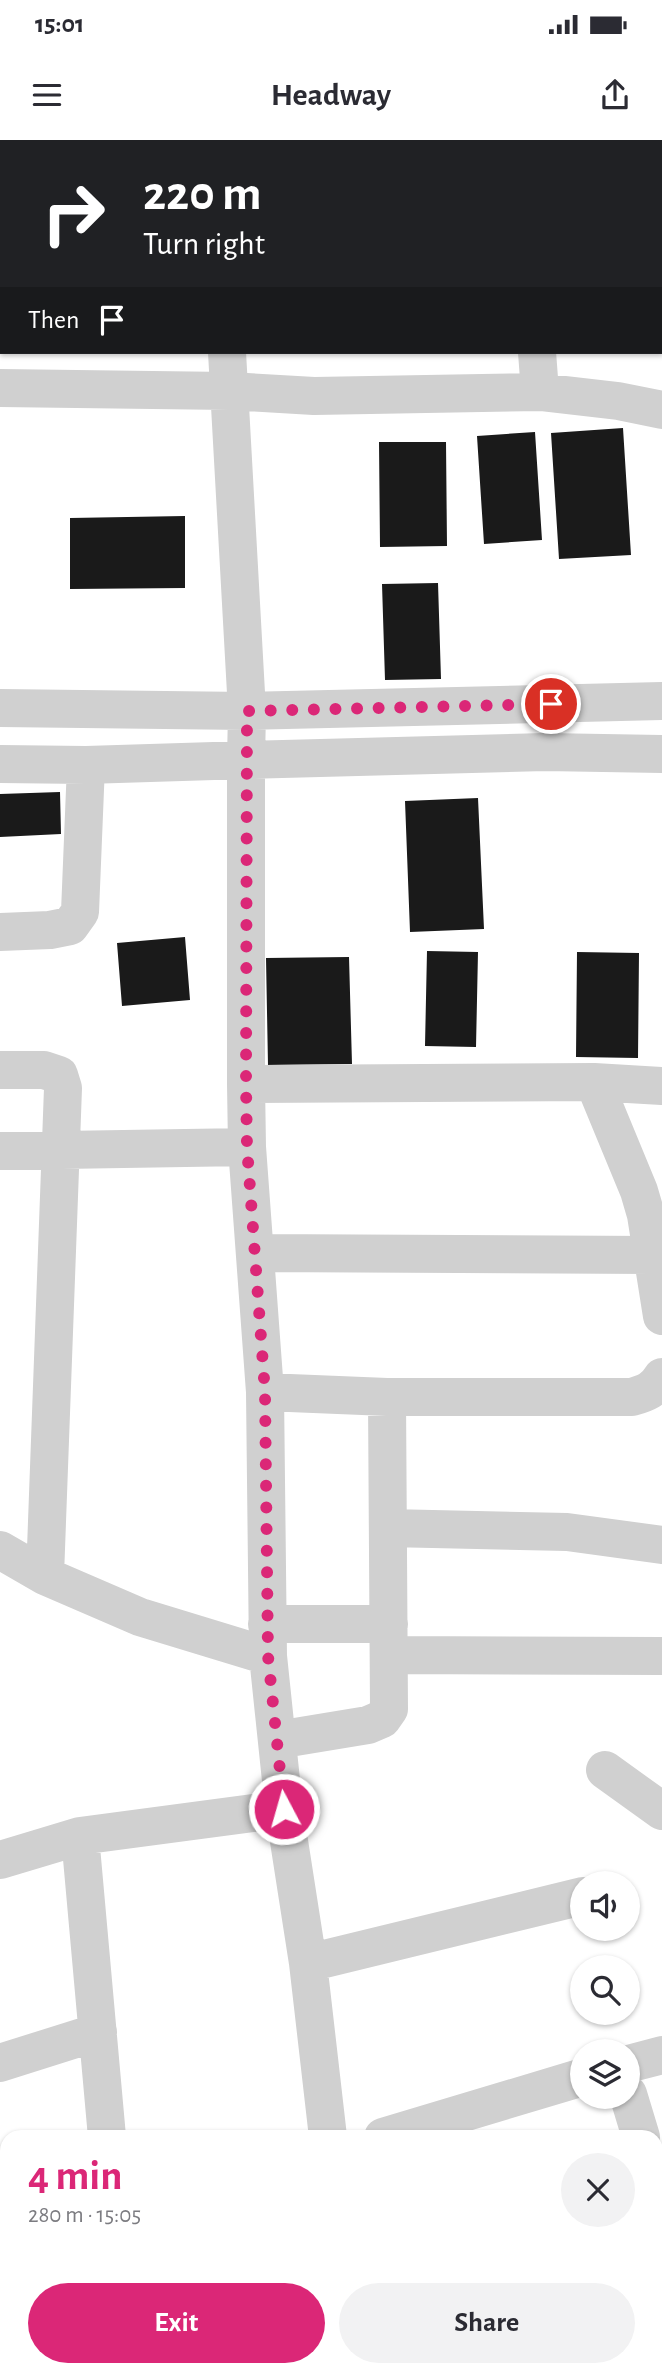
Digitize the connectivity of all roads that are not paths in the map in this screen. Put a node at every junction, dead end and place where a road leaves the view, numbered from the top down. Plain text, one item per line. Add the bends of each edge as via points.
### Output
1 (227, 354) edge
2 (537, 354) edge
3 (0, 388) edge
4 (229, 391) junction
5 (540, 392) junction
6 (662, 410) edge
7 (662, 701) edge
8 (0, 708) edge
9 (247, 711) junction
10 (662, 754) edge
11 (246, 760) junction
12 (0, 764) edge
13 (86, 765) junction
14 (0, 932) edge
15 (0, 1070) edge
16 (594, 1082) junction
17 (246, 1084) junction
18 (662, 1086) edge
19 (247, 1147) junction
20 (61, 1150) junction
21 (0, 1151) edge
22 (256, 1253) junction
23 (652, 1255) junction
24 (662, 1316) edge
25 (662, 1377) edge
26 (265, 1392) junction
27 (387, 1397) junction
28 (388, 1528) junction
29 (662, 1545) edge
30 (0, 1550) edge
31 (45, 1576) junction
32 (389, 1639) junction
33 (267, 1640) junction
34 (662, 1656) edge
35 (277, 1740) junction
36 (605, 1770) dead end
37 (284, 1809) junction
38 (662, 1811) edge
39 (80, 1836) junction
40 (0, 1860) edge
41 (570, 1899) edge
42 (308, 1963) junction
43 (98, 2032) junction
44 (662, 2055) edge
45 (640, 2061) edge
46 (0, 2063) edge
47 (570, 2081) edge
48 (632, 2109) edge
49 (106, 2130) edge
50 (327, 2130) edge
51 (429, 2130) edge
52 (638, 2130) edge

1 - 4 street
2 - 5 street
3 - 4 street
4 - 5 street via 314,396
4 - 9 street
5 - 6 street
7 - 9 street
8 - 9 street
9 - 11 street
10 - 11 street via 545,752
11 - 13 street
11 - 17 street
12 - 13 street
13 - 14 street via 80,912 70,926
15 - 20 street via 59,1074 63,1088
16 - 17 street
16 - 18 street
16 - 23 street via 639,1191
17 - 19 street
19 - 20 street
19 - 22 street
20 - 21 street
20 - 31 street
22 - 23 street
22 - 26 street
23 - 24 street
25 - 27 street via 647,1393 632,1397
26 - 27 street
26 - 33 street
27 - 28 street
28 - 29 street via 567,1532
28 - 32 street
30 - 31 street
31 - 33 street via 140,1617
32 - 33 street
32 - 34 street
32 - 35 street via 389,1709 382,1719
33 - 35 street
35 - 37 street
36 - 38 street
37 - 39 street
37 - 42 street
39 - 40 street
39 - 43 street
41 - 42 street
42 - 50 street
43 - 46 street
43 - 49 street
44 - 45 street
47 - 51 street
48 - 52 street

